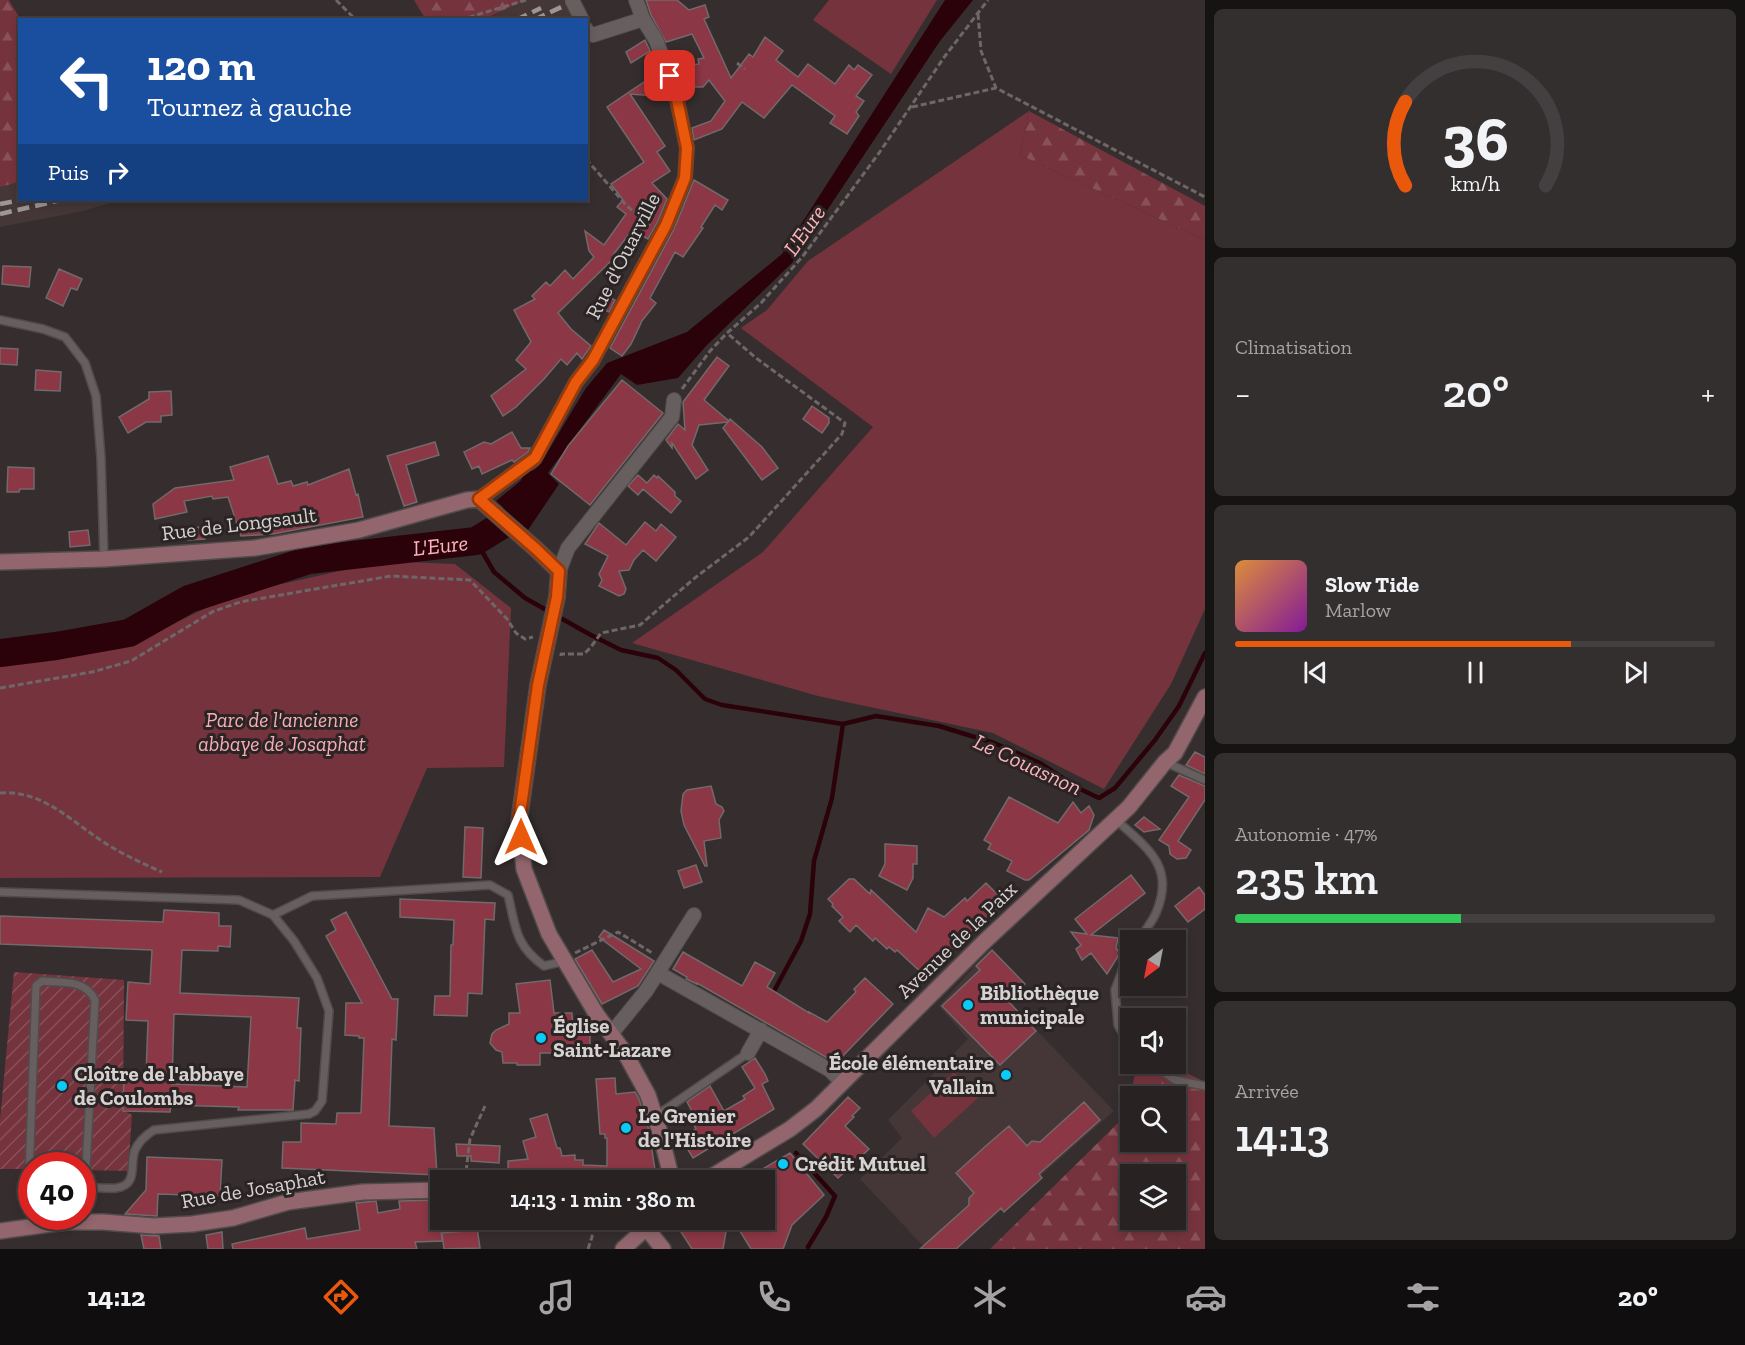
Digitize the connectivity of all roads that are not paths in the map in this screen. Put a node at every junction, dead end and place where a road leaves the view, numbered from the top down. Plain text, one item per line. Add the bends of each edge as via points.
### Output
1 (572, 0) edge
2 (636, 0) edge
3 (581, 18) edge
4 (643, 19) junction
5 (588, 33) edge
6 (0, 320) edge
7 (674, 400) road end
8 (483, 502) junction
9 (104, 559) junction
10 (0, 562) edge
11 (559, 571) junction
12 (1205, 697) edge
13 (1165, 762) junction
14 (1205, 780) edge
15 (1115, 819) junction
16 (0, 892) edge
17 (273, 915) junction
18 (694, 915) dead end
19 (1146, 930) edge
20 (570, 957) junction
21 (662, 967) junction
22 (1120, 976) edge
23 (1120, 1029) edge
24 (761, 1030) junction
25 (611, 1034) junction
26 (748, 1053) joint
27 (1166, 1074) edge
28 (843, 1083) junction
29 (1205, 1086) edge
30 (655, 1117) junction
31 (30, 1152) edge
32 (86, 1152) edge
33 (670, 1170) edge
34 (722, 1170) edge
35 (96, 1187) edge
36 (430, 1190) edge
37 (96, 1222) edge
38 (18, 1227) edge
39 (640, 1230) edge
40 (652, 1230) edge
41 (0, 1231) edge
42 (624, 1249) edge
43 (663, 1249) edge

1 - 3 street, bridge
2 - 4 street, Rue d'Ouarville
4 - 5 street
4 - 8 street, Rue d'Ouarville via 656,40 676,95 687,148 685,178 661,234 535,458
6 - 9 lane via 65,337 86,363 96,396
7 - 11 street via 672,417 568,548
8 - 9 street, Rue de Longsault via 467,500 359,530 255,548
8 - 11 street
9 - 10 street, Rue de Longsault
11 - 20 street via 557,597 544,633 519,821 524,869 549,934
12 - 13 street, Avenue de la Paix via 1175,753
13 - 14 lane
13 - 15 street, Avenue de la Paix
15 - 19 lane via 1152,853 1163,874 1156,914
15 - 28 street, Avenue de la Paix
16 - 17 lane via 239,900
17 - 20 lane via 312,896 490,885 508,895 519,938 530,955 544,966
17 - 35 lane via 317,978 329,1011 322,1101 309,1114 154,1130 135,1151 128,1182 117,1188
18 - 21 street
20 - 25 street via 597,1015
21 - 24 street
21 - 25 street
22 - 23 lane via 1115,990
24 - 26 street
24 - 28 street via 830,1070
25 - 30 street via 648,1095
26 - 30 lane
27 - 29 lane via 1175,1080
28 - 34 street, Avenue de la Paix via 789,1129
30 - 33 street
31 - 32 lane via 36,986 42,981 82,985 95,1000
36 - 37 street, Rue de Josaphat via 363,1192 288,1202 233,1218 192,1224
38 - 41 street, Rue de Josaphat
39 - 42 street
40 - 43 street

